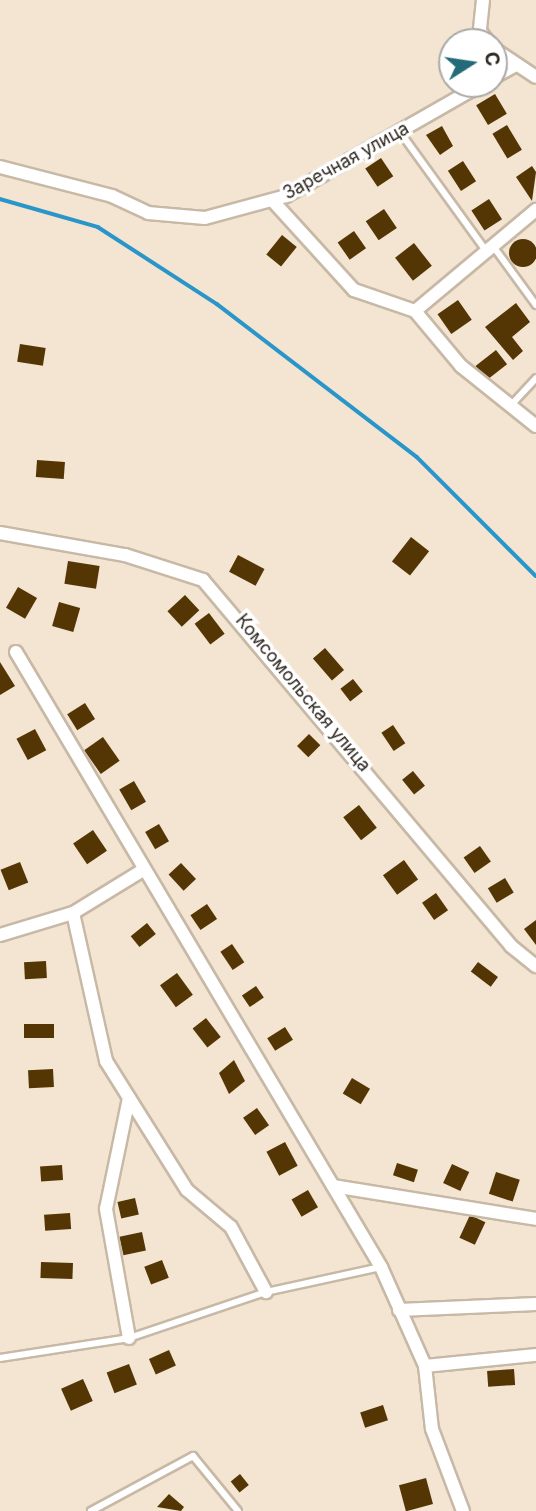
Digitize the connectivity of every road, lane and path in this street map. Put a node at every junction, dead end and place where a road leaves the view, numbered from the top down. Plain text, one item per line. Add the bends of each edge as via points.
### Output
1 (483, 0) edge
2 (480, 28) edge
3 (508, 58) edge
4 (517, 64) junction
5 (508, 69) edge
6 (536, 77) edge
7 (458, 98) edge
8 (400, 132) junction
9 (0, 167) edge
10 (272, 200) junction
11 (536, 210) edge
12 (489, 249) junction
13 (536, 305) edge
14 (415, 311) junction
15 (536, 378) edge
16 (513, 404) junction
17 (536, 426) edge
18 (0, 533) edge
19 (16, 652) dead end
20 (143, 870) junction
21 (73, 913) junction
22 (0, 935) edge
23 (536, 966) edge
24 (128, 1098) junction
25 (333, 1186) junction
26 (536, 1219) edge
27 (381, 1267) junction
28 (266, 1292) junction
29 (536, 1304) edge
30 (399, 1310) junction
31 (129, 1338) junction
32 (536, 1355) edge
33 (0, 1358) edge
34 (425, 1366) junction
35 (91, 1511) edge
36 (238, 1511) edge
37 (463, 1511) edge

1 - 2 street
3 - 4 street
4 - 5 street
4 - 6 street
7 - 8 street, Заречная улица
8 - 10 street, Заречная улица
8 - 12 lane
9 - 10 street, Заречная улица via 112,196 148,213 205,218
10 - 14 street via 354,290
11 - 12 street
12 - 13 lane
12 - 14 street
14 - 16 street via 461,366
15 - 16 lane
16 - 17 street
18 - 23 street, Комсомольская улица via 125,555 203,580 511,946
19 - 20 street
20 - 21 street
20 - 25 street
21 - 22 street
21 - 24 street via 106,1061
24 - 28 street via 187,1190 231,1227
24 - 31 street via 106,1209
25 - 26 street
25 - 27 street
27 - 28 lane
27 - 30 street
28 - 31 lane
29 - 30 street
30 - 34 street
31 - 33 lane
32 - 34 street
34 - 37 street via 432,1429
35 - 36 lane via 193,1456

